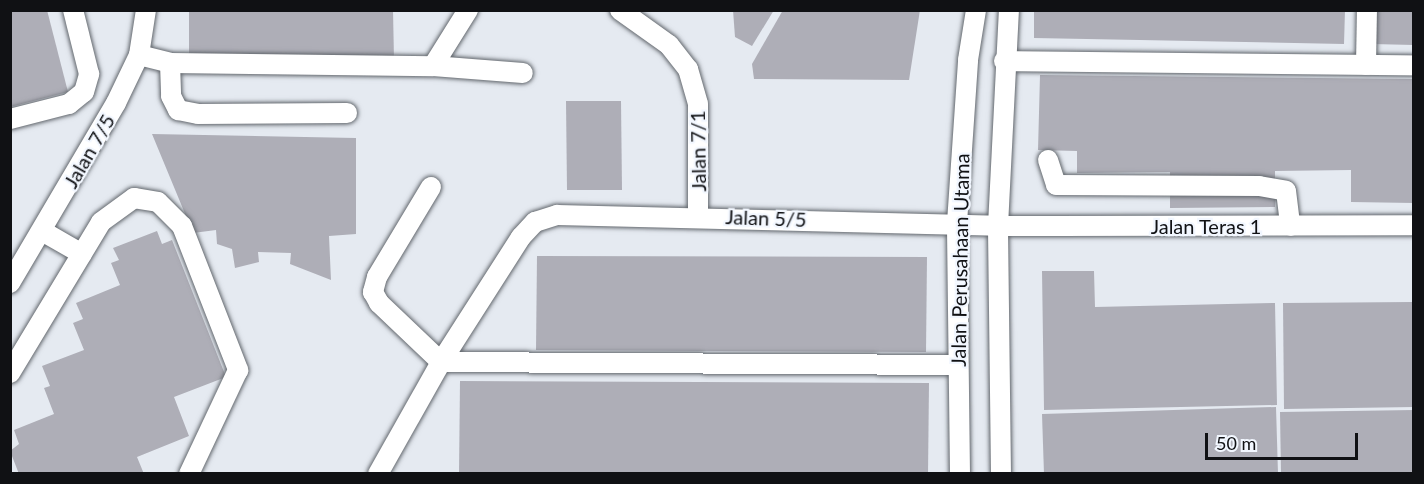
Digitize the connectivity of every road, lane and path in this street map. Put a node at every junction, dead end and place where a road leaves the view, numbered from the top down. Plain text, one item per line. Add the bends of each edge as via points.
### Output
1 (73, 10) edge
2 (146, 10) edge
3 (468, 10) edge
4 (620, 10) edge
5 (976, 10) edge
6 (1010, 10) edge
7 (1367, 10) edge
8 (139, 55) junction
9 (1004, 61) junction
10 (170, 63) junction
11 (1366, 65) junction
12 (1413, 65) edge
13 (433, 66) junction
14 (523, 73) dead end
15 (347, 113) dead end
16 (10, 118) edge
17 (1048, 160) dead end
18 (431, 188) dead end
19 (698, 216) junction
20 (957, 223) junction
21 (1413, 225) edge
22 (998, 226) junction
23 (1290, 226) junction
24 (42, 231) junction
25 (82, 254) junction
26 (10, 283) edge
27 (441, 362) junction
28 (958, 365) junction
29 (10, 374) edge
30 (189, 474) edge
31 (378, 474) edge
32 (960, 474) edge
33 (1001, 474) edge

1 - 16 street via 89,74 84,92 69,104
2 - 8 street, Jalan 7/5
3 - 13 street
4 - 19 street, Jalan 7/1 via 669,45 688,69 698,104
5 - 20 street, Jalan Perusahaan Utama via 968,60
6 - 9 street, Jalan Perusahaan Utama
7 - 11 street
8 - 10 street
8 - 24 street, Jalan 7/5 via 117,103
9 - 11 street
9 - 22 street, Jalan Perusahaan Utama
10 - 13 street
10 - 15 street via 171,96 178,110 198,114
11 - 12 street
13 - 14 street
17 - 23 street via 1056,185 1259,186 1286,192
18 - 27 street via 377,277 373,292 379,303
19 - 20 street, Jalan 5/5
19 - 27 street, Jalan 5/5 via 557,215 535,222 521,237
20 - 22 street, Jalan 5/5
20 - 28 street, Jalan Perusahaan Utama
21 - 23 street, Jalan Teras 1
22 - 23 street, Jalan Teras 1
22 - 33 street, Jalan Perusahaan Utama
24 - 25 street
24 - 26 street, Jalan 7/5
25 - 29 street
25 - 30 street via 101,222 134,198 158,202 182,226 238,370
27 - 28 street
27 - 31 street
28 - 32 street, Jalan Perusahaan Utama

